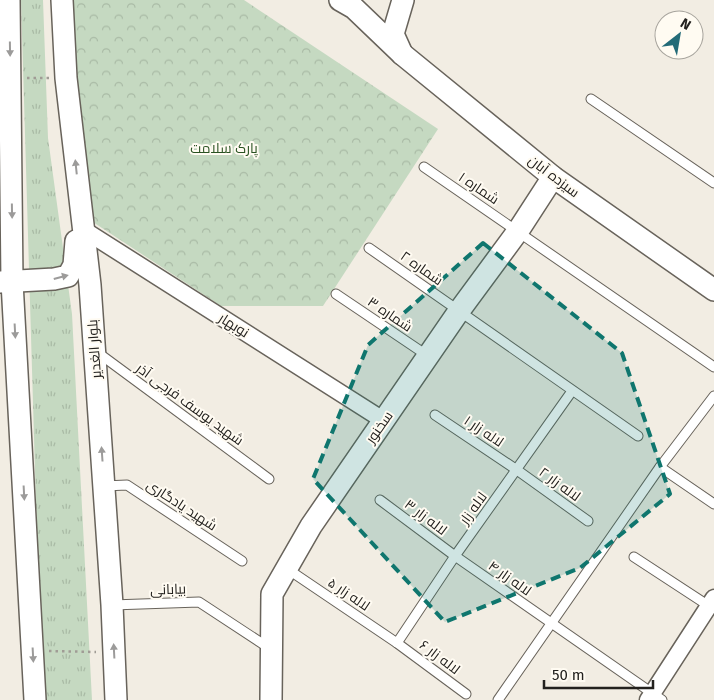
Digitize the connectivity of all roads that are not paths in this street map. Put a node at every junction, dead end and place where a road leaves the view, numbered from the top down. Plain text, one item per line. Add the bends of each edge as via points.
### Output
1 (9, 0) edge
2 (62, 0) edge
3 (403, 0) edge
4 (354, 3) edge
5 (402, 54) junction
6 (591, 99) dead end
7 (424, 167) dead end
8 (553, 177) junction
9 (714, 184) edge
10 (80, 206) junction
11 (84, 230) junction
12 (518, 231) junction
13 (369, 248) dead end
14 (6, 282) edge
15 (710, 283) edge
16 (336, 294) dead end
17 (459, 311) junction
18 (95, 351) junction
19 (428, 356) junction
20 (714, 367) edge
21 (572, 391) junction
22 (714, 396) edge
23 (435, 415) dead end
24 (383, 420) junction
25 (638, 436) dead end
26 (660, 467) junction
27 (517, 470) junction
28 (269, 479) dead end
29 (104, 486) junction
30 (380, 500) dead end
31 (714, 504) edge
32 (588, 521) dead end
33 (455, 556) junction
34 (634, 557) dead end
35 (242, 561) dead end
36 (286, 568) junction
37 (712, 604) edge
38 (112, 605) junction
39 (550, 623) junction
40 (397, 643) junction
41 (271, 650) junction
42 (466, 694) dead end
43 (654, 698) edge
44 (117, 699) edge
45 (36, 700) edge
46 (271, 700) edge
47 (498, 700) edge

1 -> 14 street
10 -> 2 street, بلوار الغدیر via 66,78
3 - 5 street via 392,34
4 - 5 street, سیزده آبان
5 - 8 street, سیزده آبان
6 - 9 lane
7 - 12 lane, شماره ۱
8 - 12 street, سخنور
8 - 15 street, سیزده آبان
10 - 11 street, بلوار الغدیر
14 -> 10 street via 62,278 70,273 75,261
11 - 18 street, بلوار الغدیر
11 - 24 street, نوبهار
12 - 17 street, سخنور
12 - 20 lane, شماره ۱
13 - 17 lane, شماره ۲
14 -> 45 street
16 - 19 lane, شماره ۳
17 - 19 street, سخنور
17 - 21 lane, شماره ۲
18 - 28 lane, شهید یوسف فرجی آذر
29 -> 18 street, بلوار الغدیر
19 - 24 street, سخنور
21 - 25 lane, شماره ۲
21 - 27 lane, لاله زار
22 - 26 lane
23 - 27 lane, لاله زار ۱
24 - 36 street, سخنور via 302,539
26 - 31 lane
26 - 39 lane
27 - 32 lane, لاله زار ۲
27 - 33 lane, لاله زار
29 - 35 lane, شهید یادگاری via 127,486
29 - 38 street, بلوار الغدیر
30 - 33 lane, لاله زار ۳
33 - 39 lane, لاله زار ۴
33 - 40 lane, لاله زار
34 - 37 lane
36 - 40 lane, لاله زار ۵
36 - 41 street, سخنور via 272,594
37 - 43 street
38 - 41 lane, بیابانی via 199,602
44 -> 38 street, بلوار الغدیر
39 - 43 lane, لاله زار ۴
39 - 47 lane
40 - 42 lane, لاله زار ۶
41 - 46 street, سخنور

